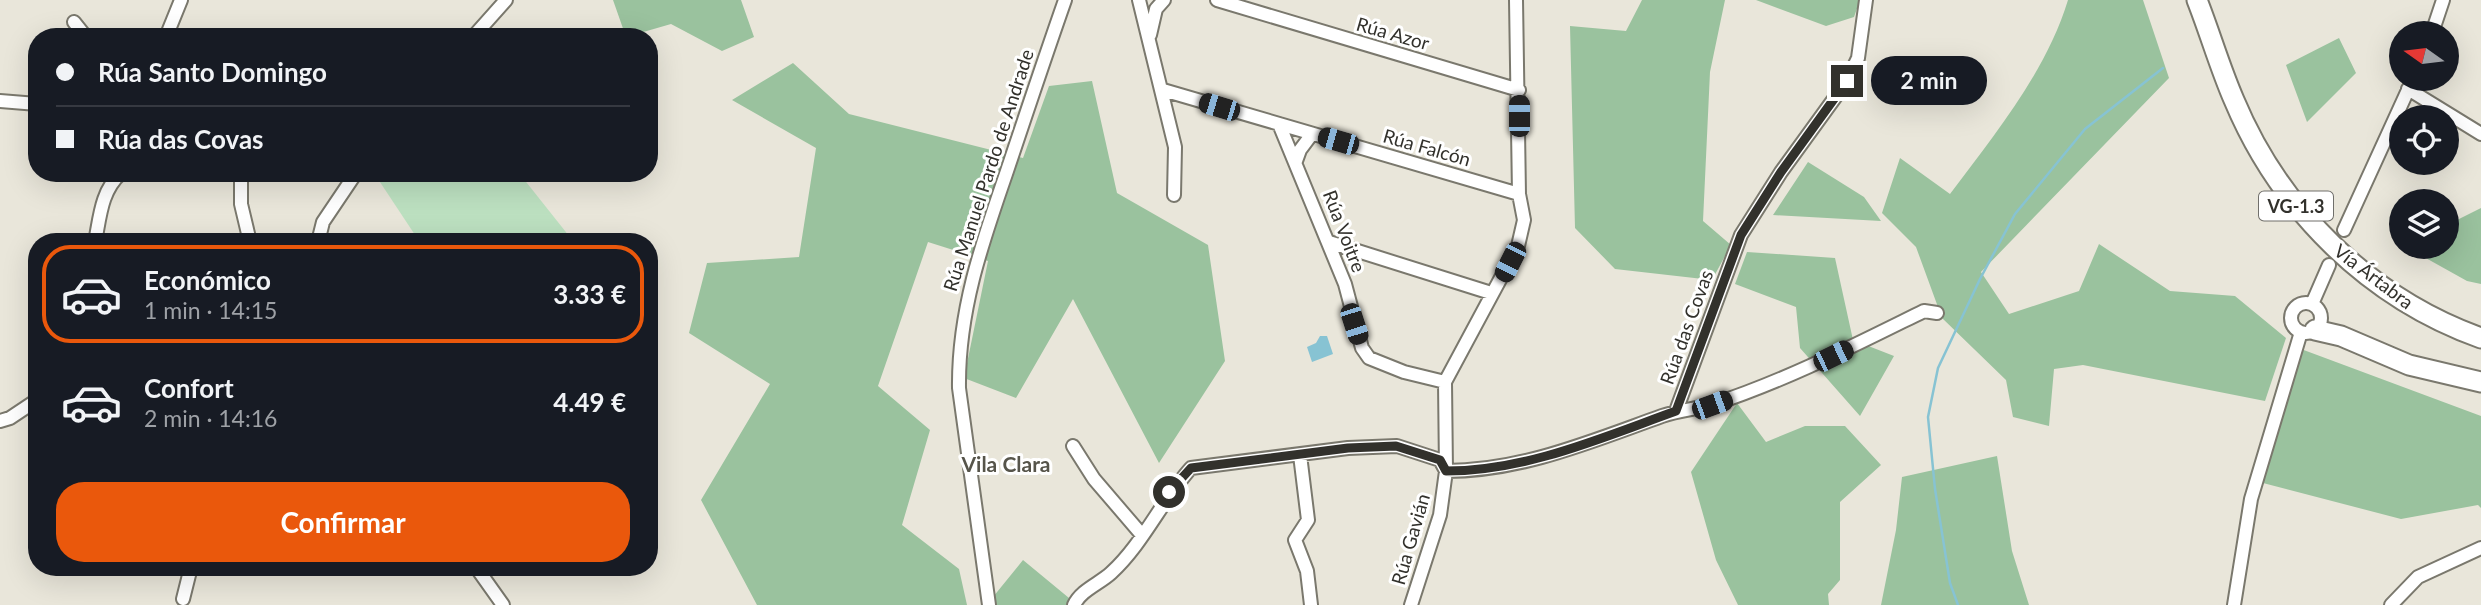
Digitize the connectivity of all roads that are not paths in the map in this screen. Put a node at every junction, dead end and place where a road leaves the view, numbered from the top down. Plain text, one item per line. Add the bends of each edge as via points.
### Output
1 (181, 0) edge
2 (506, 0) edge
3 (1065, 0) edge
4 (1141, 0) edge
5 (1163, 0) edge
6 (1217, 0) edge
7 (1231, 0) edge
8 (1516, 0) edge
9 (1866, 0) edge
10 (2197, 0) edge
11 (2443, 0) edge
12 (1256, 12) junction
13 (2436, 21) edge
14 (74, 22) dead end
15 (79, 28) edge
16 (170, 28) edge
17 (481, 28) edge
18 (1150, 42) junction
19 (1163, 90) junction
20 (1520, 90) junction
21 (2408, 91) edge
22 (2421, 91) edge
23 (0, 101) edge
24 (28, 103) edge
25 (1279, 124) junction
26 (1312, 134) junction
27 (2481, 134) edge
28 (1296, 161) junction
29 (113, 182) edge
30 (241, 182) edge
31 (350, 182) edge
32 (1519, 194) junction
33 (1174, 195) dead end
34 (2344, 230) dead end
35 (97, 233) edge
36 (248, 233) edge
37 (320, 233) edge
38 (1329, 242) junction
39 (2329, 265) dead end
40 (1490, 293) junction
41 (2312, 304) junction
42 (1937, 313) dead end
43 (2308, 331) junction
44 (2481, 338) edge
45 (1445, 382) junction
46 (2481, 382) edge
47 (28, 406) edge
48 (1676, 411) junction
49 (0, 421) edge
50 (1073, 446) dead end
51 (1300, 455) junction
52 (1446, 471) junction
53 (1142, 535) junction
54 (2481, 548) edge
55 (189, 576) edge
56 (482, 576) edge
57 (183, 599) dead end
58 (503, 605) edge
59 (989, 605) edge
60 (1074, 605) edge
61 (1311, 605) edge
62 (1411, 605) edge
63 (2234, 605) edge
64 (2391, 605) edge

1 - 16 street
2 - 17 street
3 - 59 street, Rúa Manuel Pardo de Andrade via 978,255 958,352
4 - 5 street
4 - 18 street
5 - 18 street via 1150,24
6 - 12 street, Rúa Azor
7 - 12 street, Rúa Azor
8 - 20 street, Rúa Gavián
9 - 48 street, Rúa das Covas via 1858,58 1847,81 1741,235
10 - 44 highway, Vía Ártabra / VG-1.3 via 2234,102 2263,159 2294,204 2376,283 2422,312
11 - 13 street
12 - 20 street, Rúa Azor
14 - 15 street
18 - 19 street
19 - 25 street, Rúa Falcón
19 - 33 street via 1175,147
20 - 32 street, Rúa Gavián
21 - 34 street
22 - 27 street
23 - 24 street
25 - 26 street, Rúa Falcón
25 - 28 street, Rúa Voitre
26 - 28 street
26 - 32 street, Rúa Falcón
28 - 38 street, Rúa Voitre
29 - 35 street via 103,202
30 - 36 street
31 - 37 street
32 - 40 street, Rúa Gavián via 1524,220 1518,246
38 - 40 street
38 - 45 street, Rúa Voitre via 1369,358
39 - 41 street
40 - 45 street, Rúa Gavián
41 - 43 street via 2321,316
41 - 43 street via 2298,305 2292,313 2294,326
42 - 48 street via 1924,311 1799,372 1712,405
43 - 46 highway via 2341,336 2410,365
43 - 63 street via 2251,499
45 - 52 street, Rúa Gavián
47 - 49 street
48 - 52 street via 1549,456 1477,471
50 - 53 street via 1094,479
51 - 52 street via 1396,446 1440,460
51 - 53 street via 1191,468 1169,492
51 - 61 street via 1308,520 1294,540 1307,570
52 - 62 street, Rúa Gavián via 1440,515
53 - 60 street via 1112,572
54 - 64 street via 2418,577
55 - 57 street
56 - 58 street

